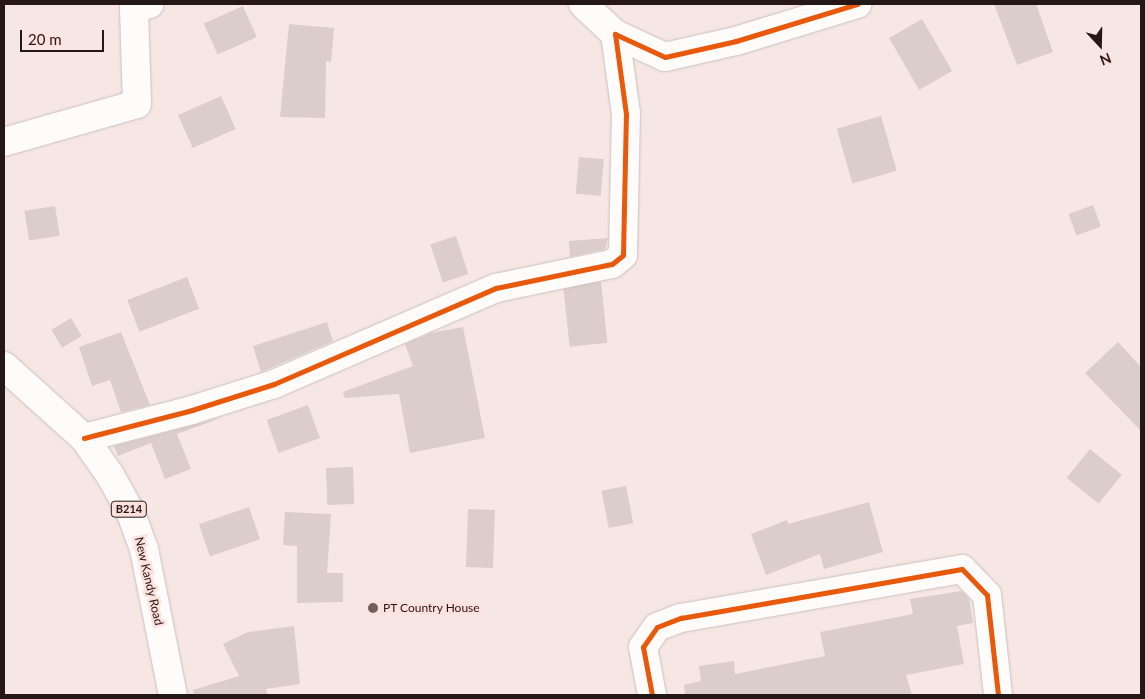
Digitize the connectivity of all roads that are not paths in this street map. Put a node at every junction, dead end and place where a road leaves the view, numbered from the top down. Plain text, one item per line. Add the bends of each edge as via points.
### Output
1 (150, 4) edge
2 (583, 4) edge
3 (857, 4) edge
4 (615, 34) junction
5 (4, 142) edge
6 (4, 366) edge
7 (84, 438) junction
8 (173, 695) edge
9 (652, 695) edge
10 (998, 695) edge

1 - 5 street via 134,8 137,104
2 - 4 street
3 - 4 street via 736,41 665,57
4 - 7 street via 626,114 623,255 612,264 496,288 274,384 192,410
6 - 7 street, New Kandy Road / B214
7 - 8 street, New Kandy Road / B214 via 110,475 130,512 144,549
9 - 10 street via 644,647 657,627 681,618 962,569 987,595

